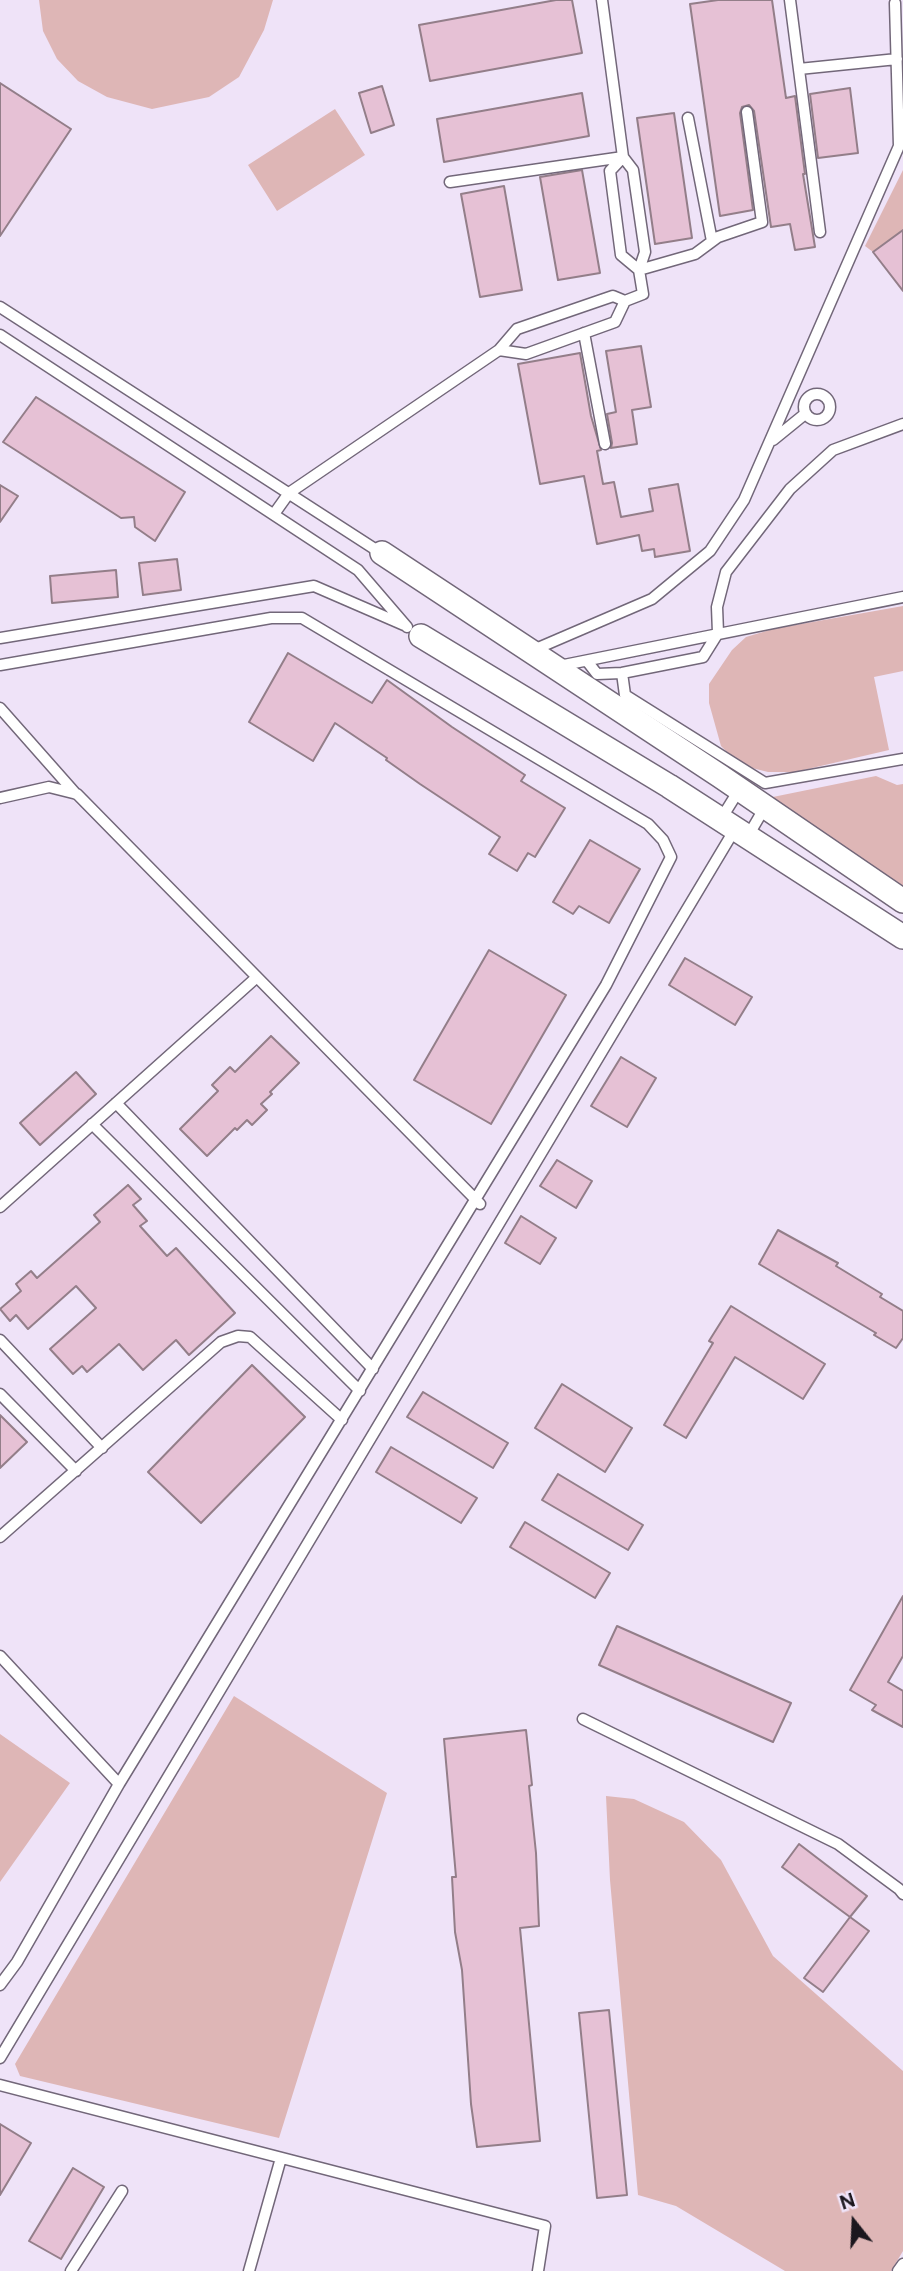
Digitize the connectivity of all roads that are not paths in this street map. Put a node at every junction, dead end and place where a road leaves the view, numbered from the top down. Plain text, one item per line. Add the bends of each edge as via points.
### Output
1 (602, 0) edge
2 (790, 0) edge
3 (895, 3) dead end
4 (897, 59) junction
5 (799, 69) junction
6 (747, 112) dead end
7 (688, 118) dead end
8 (901, 144) edge
9 (623, 157) junction
10 (450, 182) dead end
11 (820, 232) dead end
12 (712, 241) junction
13 (639, 270) junction
14 (625, 302) junction
15 (0, 307) edge
16 (584, 333) junction
17 (0, 335) edge
18 (499, 350) junction
19 (805, 414) dead end
20 (903, 424) edge
21 (770, 442) junction
22 (606, 444) dead end
23 (289, 493) junction
24 (274, 514) junction
25 (382, 553) joint
26 (903, 597) edge
27 (414, 631) junction
28 (718, 633) junction
29 (0, 638) edge
30 (530, 651) junction
31 (587, 661) junction
32 (0, 666) edge
33 (555, 667) junction
34 (622, 673) junction
35 (0, 708) edge
36 (903, 760) edge
37 (739, 789) junction
38 (77, 794) junction
39 (0, 798) edge
40 (765, 807) junction
41 (734, 828) junction
42 (903, 901) edge
43 (903, 937) edge
44 (257, 977) junction
45 (116, 1103) junction
46 (92, 1124) junction
47 (478, 1202) junction
48 (0, 1207) edge
49 (0, 1340) edge
50 (373, 1369) junction
51 (360, 1391) junction
52 (0, 1394) edge
53 (342, 1420) junction
54 (102, 1448) junction
55 (76, 1471) junction
56 (0, 1537) edge
57 (0, 1656) edge
58 (583, 1719) dead end
59 (119, 1784) junction
60 (903, 1894) edge
61 (0, 1985) edge
62 (0, 2059) edge
63 (0, 2085) edge
64 (281, 2158) junction
65 (122, 2191) dead end
66 (903, 2264) edge
67 (71, 2271) edge
68 (249, 2271) edge
69 (538, 2271) edge
70 (898, 2271) edge

1 - 9 lane
2 - 5 lane
3 - 4 lane
4 - 5 lane
4 - 8 lane
5 - 11 lane
6 - 12 lane via 762,222
7 - 12 lane
8 - 21 lane
9 - 10 lane
9 - 13 lane via 633,170 645,252
9 - 13 lane via 610,171 621,255
12 - 13 lane via 695,254
13 - 14 lane via 643,294
14 - 16 lane via 615,322
14 - 18 lane via 613,296 517,329
15 - 23 lane
16 - 18 lane via 526,354
16 - 22 lane
17 - 24 lane
18 - 23 lane
19 - 21 lane
20 - 28 lane via 833,450 790,489 726,572 717,607
21 - 30 lane via 744,500 710,551 652,599
23 - 24 lane
23 - 25 lane
24 - 27 lane via 358,570
25 - 30 street
26 - 28 lane
27 - 29 lane via 314,586
27 - 41 street
28 - 31 lane
28 - 34 lane via 703,657
30 - 33 street
31 - 33 lane
31 - 34 lane via 597,674
32 - 47 lane via 271,618 302,618 648,824 663,840 671,857 606,985
33 - 37 street
34 - 36 lane via 625,695 765,783
35 - 38 lane
37 - 40 street
37 - 41 lane
38 - 39 lane via 49,787
38 - 44 lane
40 - 41 lane
40 - 42 street
41 - 43 street
41 - 62 lane
44 - 45 lane
44 - 47 lane
45 - 46 lane
45 - 50 lane
46 - 48 lane
46 - 51 lane
47 - 50 lane
49 - 54 lane
50 - 51 lane
51 - 53 lane
52 - 55 lane
53 - 54 lane via 250,1338 238,1336 221,1342
53 - 59 lane
54 - 55 lane
55 - 56 lane
57 - 59 lane
58 - 60 lane via 838,1844
59 - 61 lane
63 - 64 lane
64 - 68 lane
64 - 69 lane via 545,2226
65 - 67 lane
66 - 70 lane

